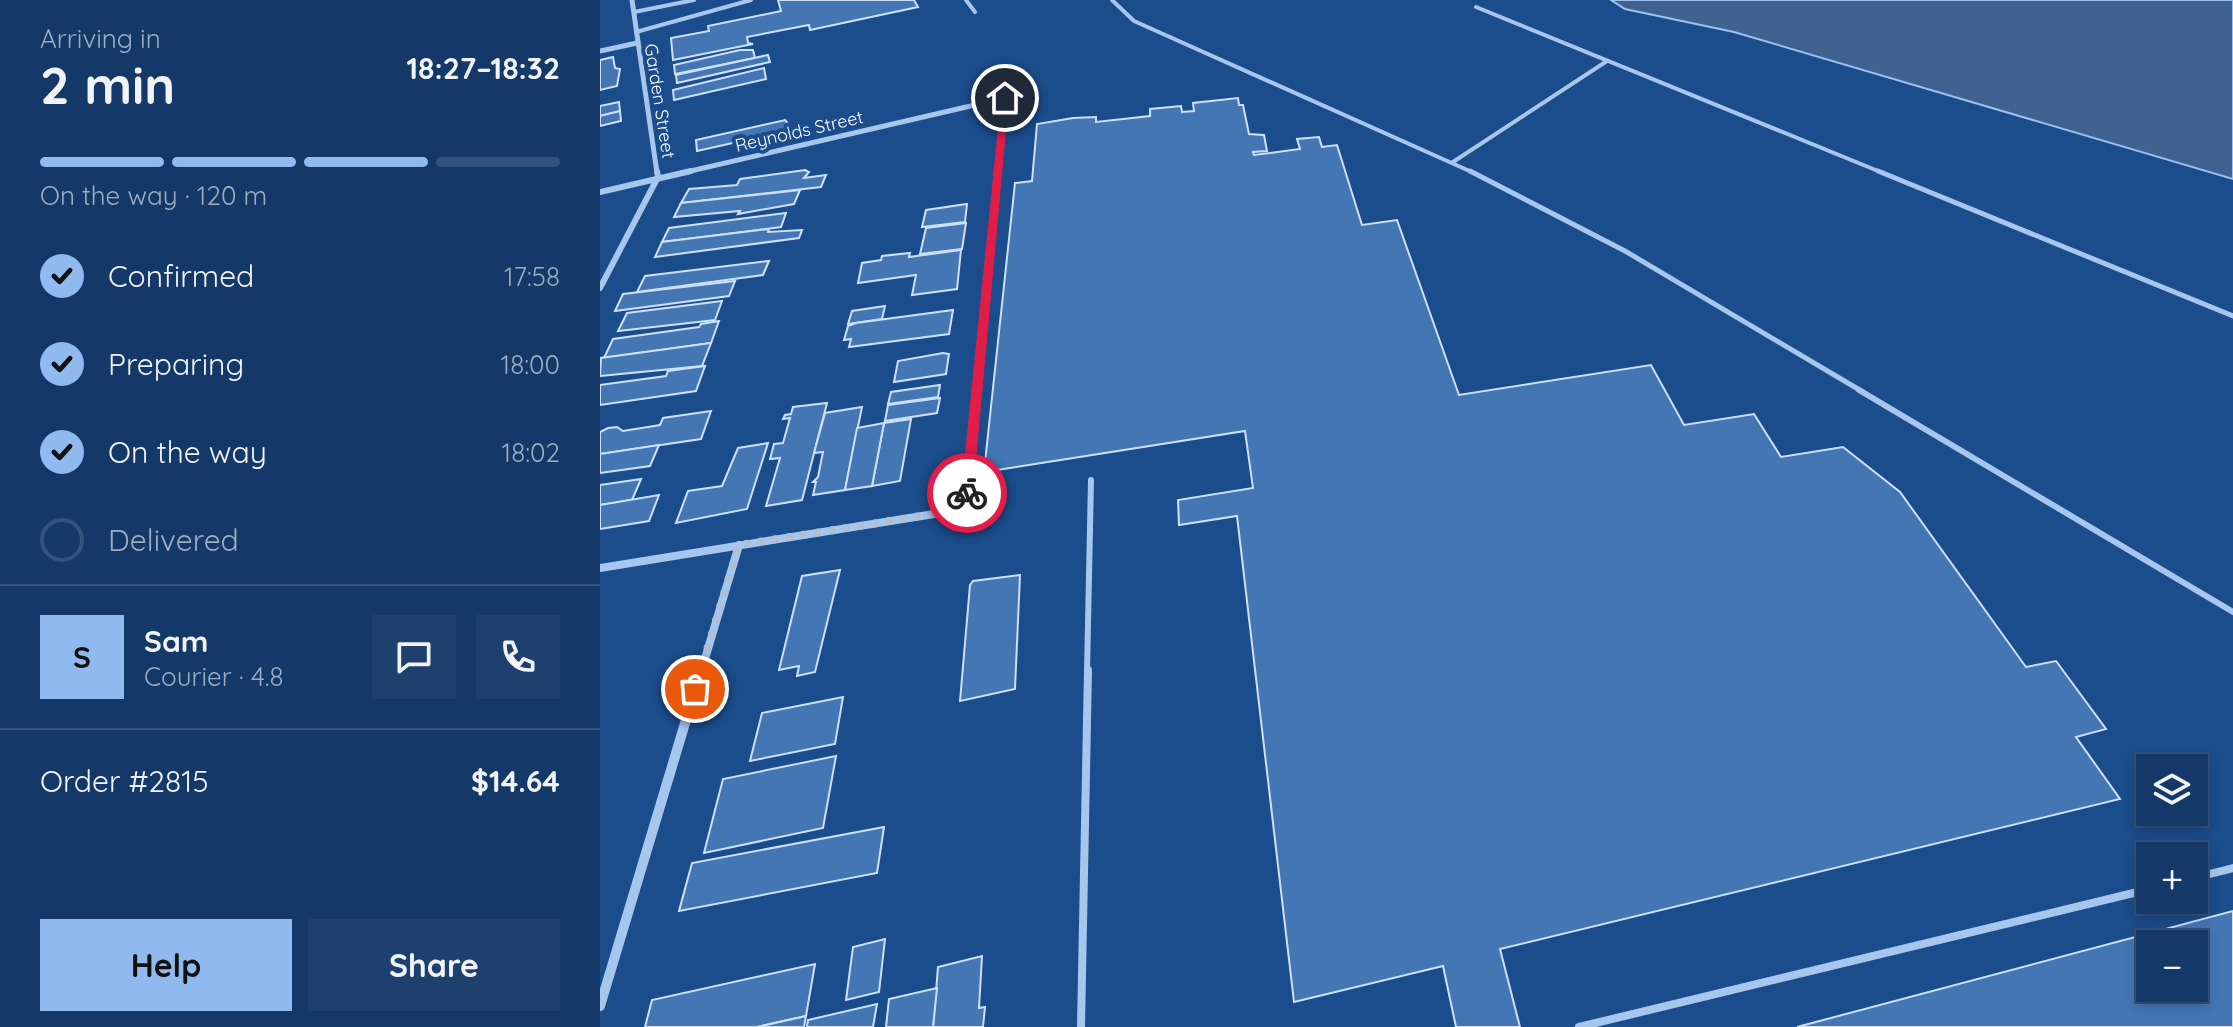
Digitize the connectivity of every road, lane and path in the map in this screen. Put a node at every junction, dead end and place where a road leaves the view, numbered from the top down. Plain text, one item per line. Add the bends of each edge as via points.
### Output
1 (632, 0) edge
2 (694, 0) edge
3 (751, 0) edge
4 (966, 0) edge
5 (1112, 0) edge
6 (1476, 7) dead end
7 (634, 12) junction
8 (975, 12) dead end
9 (636, 32) junction
10 (637, 43) junction
11 (600, 51) edge
12 (1607, 61) junction
13 (1453, 162) junction
14 (658, 177) junction
15 (600, 192) edge
16 (600, 288) edge
17 (2233, 316) edge
18 (1091, 480) dead end
19 (739, 545) junction
20 (600, 568) edge
21 (2233, 612) edge
22 (2233, 868) edge
23 (2208, 874) edge
24 (2136, 892) edge
25 (600, 1006) edge
26 (1081, 1027) edge
27 (1579, 1027) edge

1 - 7 street, Garden Street
2 - 7 lane
3 - 9 lane
4 - 8 lane
5 - 13 lane via 1146,27
6 - 12 lane
7 - 9 street, Garden Street
9 - 10 street, Garden Street
10 - 11 street
10 - 14 street, Garden Street
12 - 13 lane
12 - 17 lane
13 - 21 lane via 1625,251
14 - 15 street, Reynolds Street
14 - 16 street, Garden Street
14 - 19 street, Reynolds Street via 1005,98 965,509
18 - 26 lane
19 - 20 street
19 - 25 street
22 - 23 lane
24 - 27 lane

